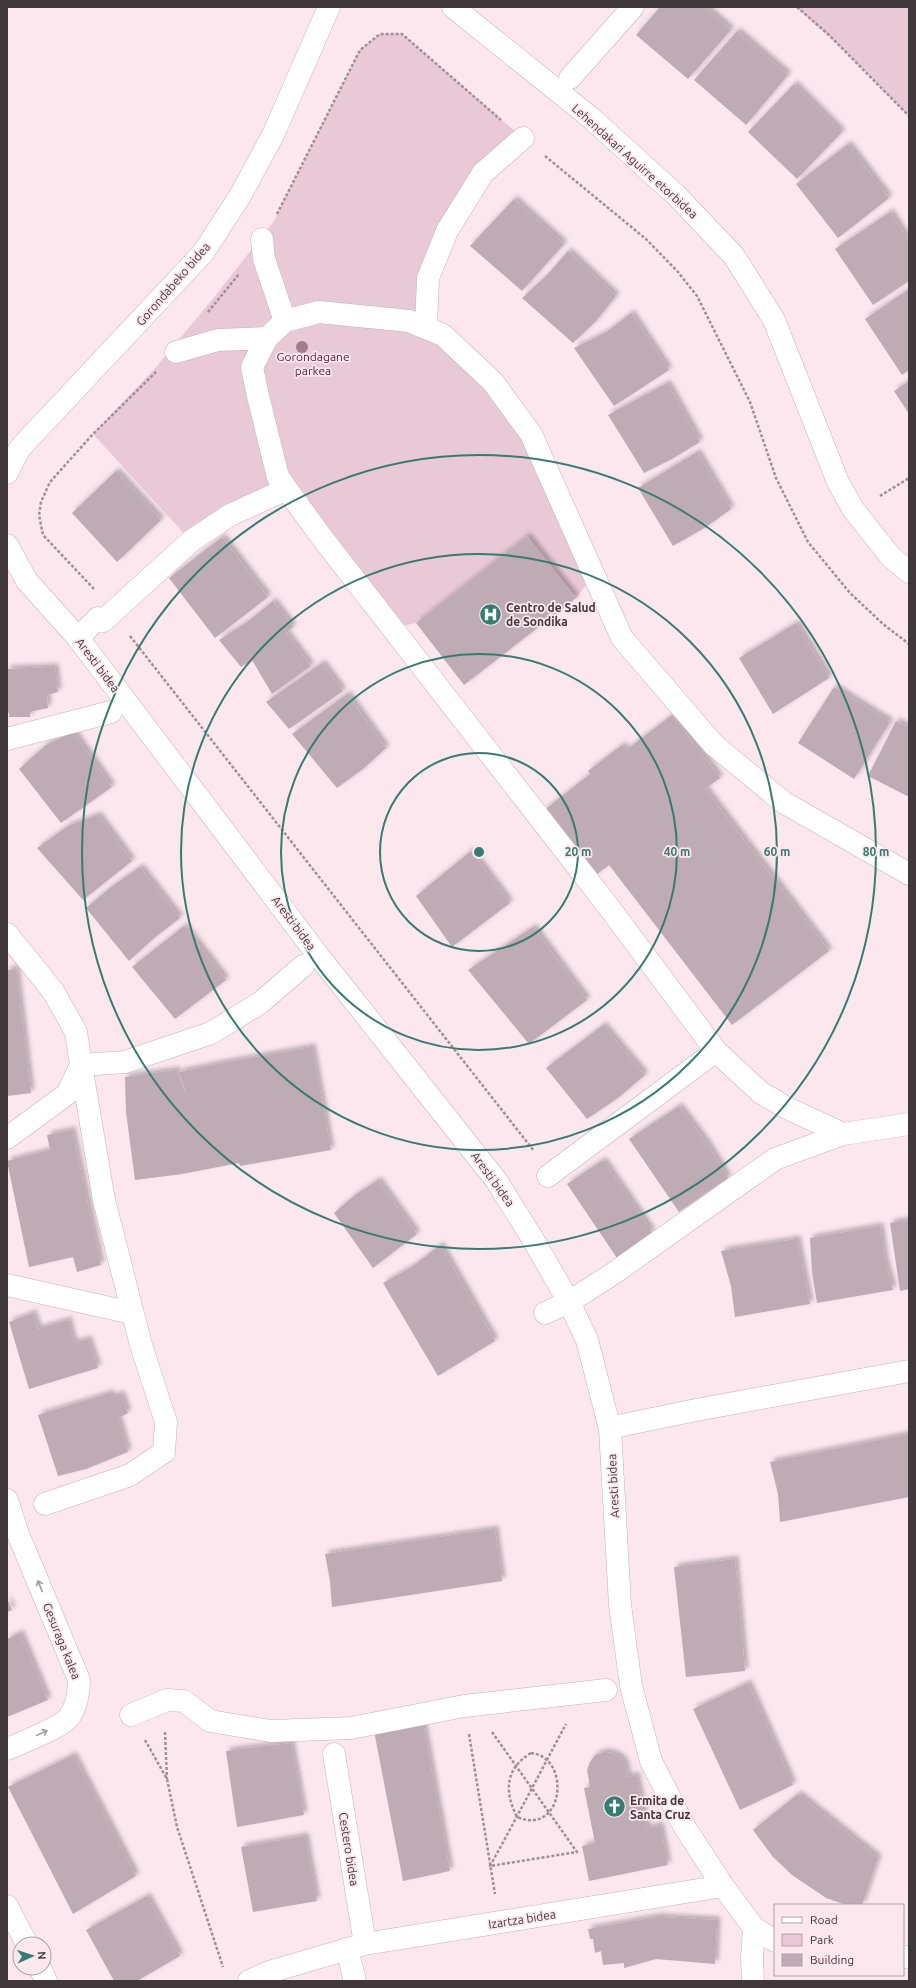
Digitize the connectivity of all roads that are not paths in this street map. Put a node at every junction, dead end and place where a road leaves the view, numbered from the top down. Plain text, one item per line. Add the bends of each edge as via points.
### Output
1 (329, 7) edge
2 (452, 7) edge
3 (633, 7) edge
4 (570, 78) dead end
5 (523, 138) road end
6 (262, 239) road end
7 (285, 321) junction
8 (426, 328) junction
9 (267, 338) junction
10 (176, 352) dead end
11 (14, 452) edge
12 (7, 473) edge
13 (287, 489) junction
14 (7, 545) edge
15 (7, 569) edge
16 (909, 572) edge
17 (27, 581) junction
18 (78, 638) junction
19 (111, 712) dead end
20 (7, 739) edge
21 (909, 874) edge
22 (7, 934) edge
23 (303, 966) dead end
24 (716, 1051) junction
25 (81, 1065) junction
26 (909, 1124) edge
27 (843, 1134) junction
28 (7, 1138) edge
29 (548, 1176) road end
30 (7, 1285) edge
31 (569, 1302) junction
32 (132, 1313) junction
33 (545, 1313) dead end
34 (909, 1370) edge
35 (610, 1429) junction
36 (7, 1500) edge
37 (45, 1504) dead end
38 (606, 1690) dead end
39 (131, 1715) road end
40 (7, 1749) edge
41 (334, 1754) dead end
42 (723, 1886) junction
43 (7, 1906) edge
44 (754, 1928) junction
45 (23, 1936) edge
46 (774, 1940) edge
47 (356, 1946) junction
48 (249, 1981) edge
49 (355, 1981) edge
50 (754, 1981) edge

1 - 11 street, Gorondabeko bidea via 273,135 240,196 203,253
2 - 16 street, Lehendakari Aguirre etorbidea via 591,118 676,195 734,256 774,320 819,435 853,509 890,556
3 - 4 street
5 - 8 street via 483,173 446,231 428,278
6 - 7 street via 264,259
7 - 8 street via 319,312 409,322
7 - 9 street
8 - 21 street via 443,335 493,382 531,434 622,638 714,745 783,802
9 - 10 street via 218,340
9 - 13 street via 252,367 278,477
11 - 12 street, Gorondabeko bidea
13 - 18 street via 230,515 191,541 108,618 103,621 98,618
13 - 24 street via 608,906
14 - 17 street, Aresti bidea
15 - 17 street, Aresti bidea
17 - 18 street, Aresti bidea
18 - 31 street, Aresti bidea via 317,954 496,1180
19 - 20 street
22 - 25 street via 56,998 76,1032
23 - 25 street via 260,1003 212,1033 125,1062
24 - 27 street via 760,1092 787,1108
24 - 29 street
25 - 28 street via 67,1094
25 - 32 street via 104,1200
26 - 27 street
27 - 31 street via 775,1159 614,1274
30 - 32 street
31 - 33 street
31 - 35 street, Aresti bidea via 587,1340
32 - 37 street via 166,1422 164,1452 130,1475
34 - 35 street
35 - 42 street, Aresti bidea via 620,1605 631,1686 651,1761 684,1826
40 -> 36 street, Gesuraga kalea via 70,1717 78,1697 79,1680 18,1534
38 - 39 street via 469,1706 350,1728 271,1731 210,1721 184,1701 168,1700
41 - 47 street, Cestero bidea
42 - 44 street
42 - 47 street, Izartza bidea
43 - 45 street
44 - 46 street
44 - 50 street
47 - 48 street, Izartza bidea via 269,1972
47 - 49 street, Cestero bidea

